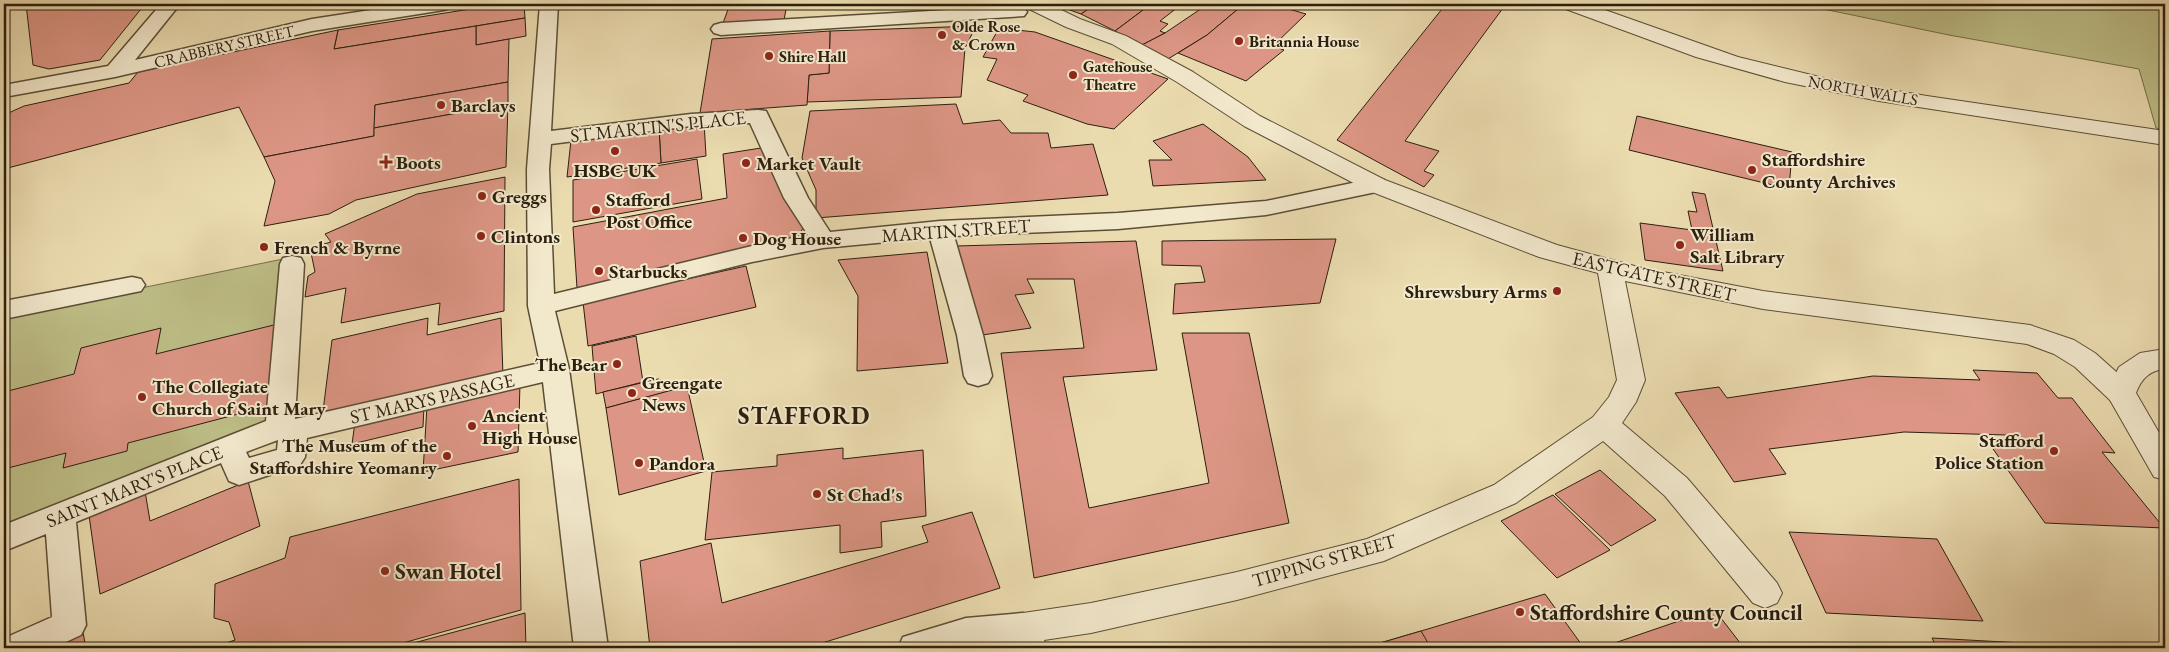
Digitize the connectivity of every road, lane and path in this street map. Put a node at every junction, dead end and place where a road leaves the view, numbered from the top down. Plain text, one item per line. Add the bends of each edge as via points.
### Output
1 (172, 4) edge
2 (444, 4) edge
3 (549, 4) edge
4 (1570, 4) edge
5 (1031, 8) edge
6 (721, 29) dead end
7 (114, 71) junction
8 (4, 91) edge
9 (2165, 138) edge
10 (539, 139) junction
11 (1376, 185) junction
12 (940, 229) junction
13 (823, 240) junction
14 (292, 264) dead end
15 (1610, 269) junction
16 (132, 285) dead end
17 (541, 306) junction
18 (4, 310) edge
19 (2165, 359) edge
20 (555, 369) junction
21 (978, 376) dead end
22 (2121, 393) junction
23 (1604, 425) junction
24 (287, 429) junction
25 (2165, 468) edge
26 (60, 516) junction
27 (4, 538) edge
28 (1765, 593) dead end
29 (1026, 638) edge
30 (19, 648) edge
31 (591, 648) edge
32 (915, 648) edge

1 - 7 street
2 - 7 street, CRABBERY STREET via 312,25
3 - 10 street
4 - 9 street, NORTH WALLS via 1701,52 1784,76 1872,93
5 - 6 street
5 - 11 street, EASTGATE STREET via 1119,40 1185,77 1252,121
7 - 8 street, CRABBERY STREET
10 - 13 street, ST MARTIN'S PLACE via 690,120 758,116 796,198
10 - 17 street
11 - 12 street, MARTIN STREET via 1266,208
11 - 15 street, EASTGATE STREET via 1548,251
12 - 13 street, MARTIN STREET
12 - 21 street via 970,335
13 - 17 street, MARTIN STREET via 752,254
14 - 24 street
15 - 22 street, EASTGATE STREET via 1763,300 2030,335 2064,347 2085,360
15 - 23 street, TIPPING STREET via 1631,380 1621,402
16 - 18 street
17 - 20 street
19 - 22 street via 2150,360 2129,374
20 - 24 street, ST MARYS PASSAGE
20 - 31 street
22 - 25 street, EASTGATE STREET
23 - 28 street via 1676,487
23 - 29 street, TIPPING STREET via 1505,494 1372,551 1237,586 1091,618
24 - 26 street, SAINT MARY'S PLACE via 290,457 239,473 230,447
26 - 27 street, SAINT MARY'S PLACE
26 - 30 street via 69,626
29 - 32 street, TIPPING STREET via 966,633

